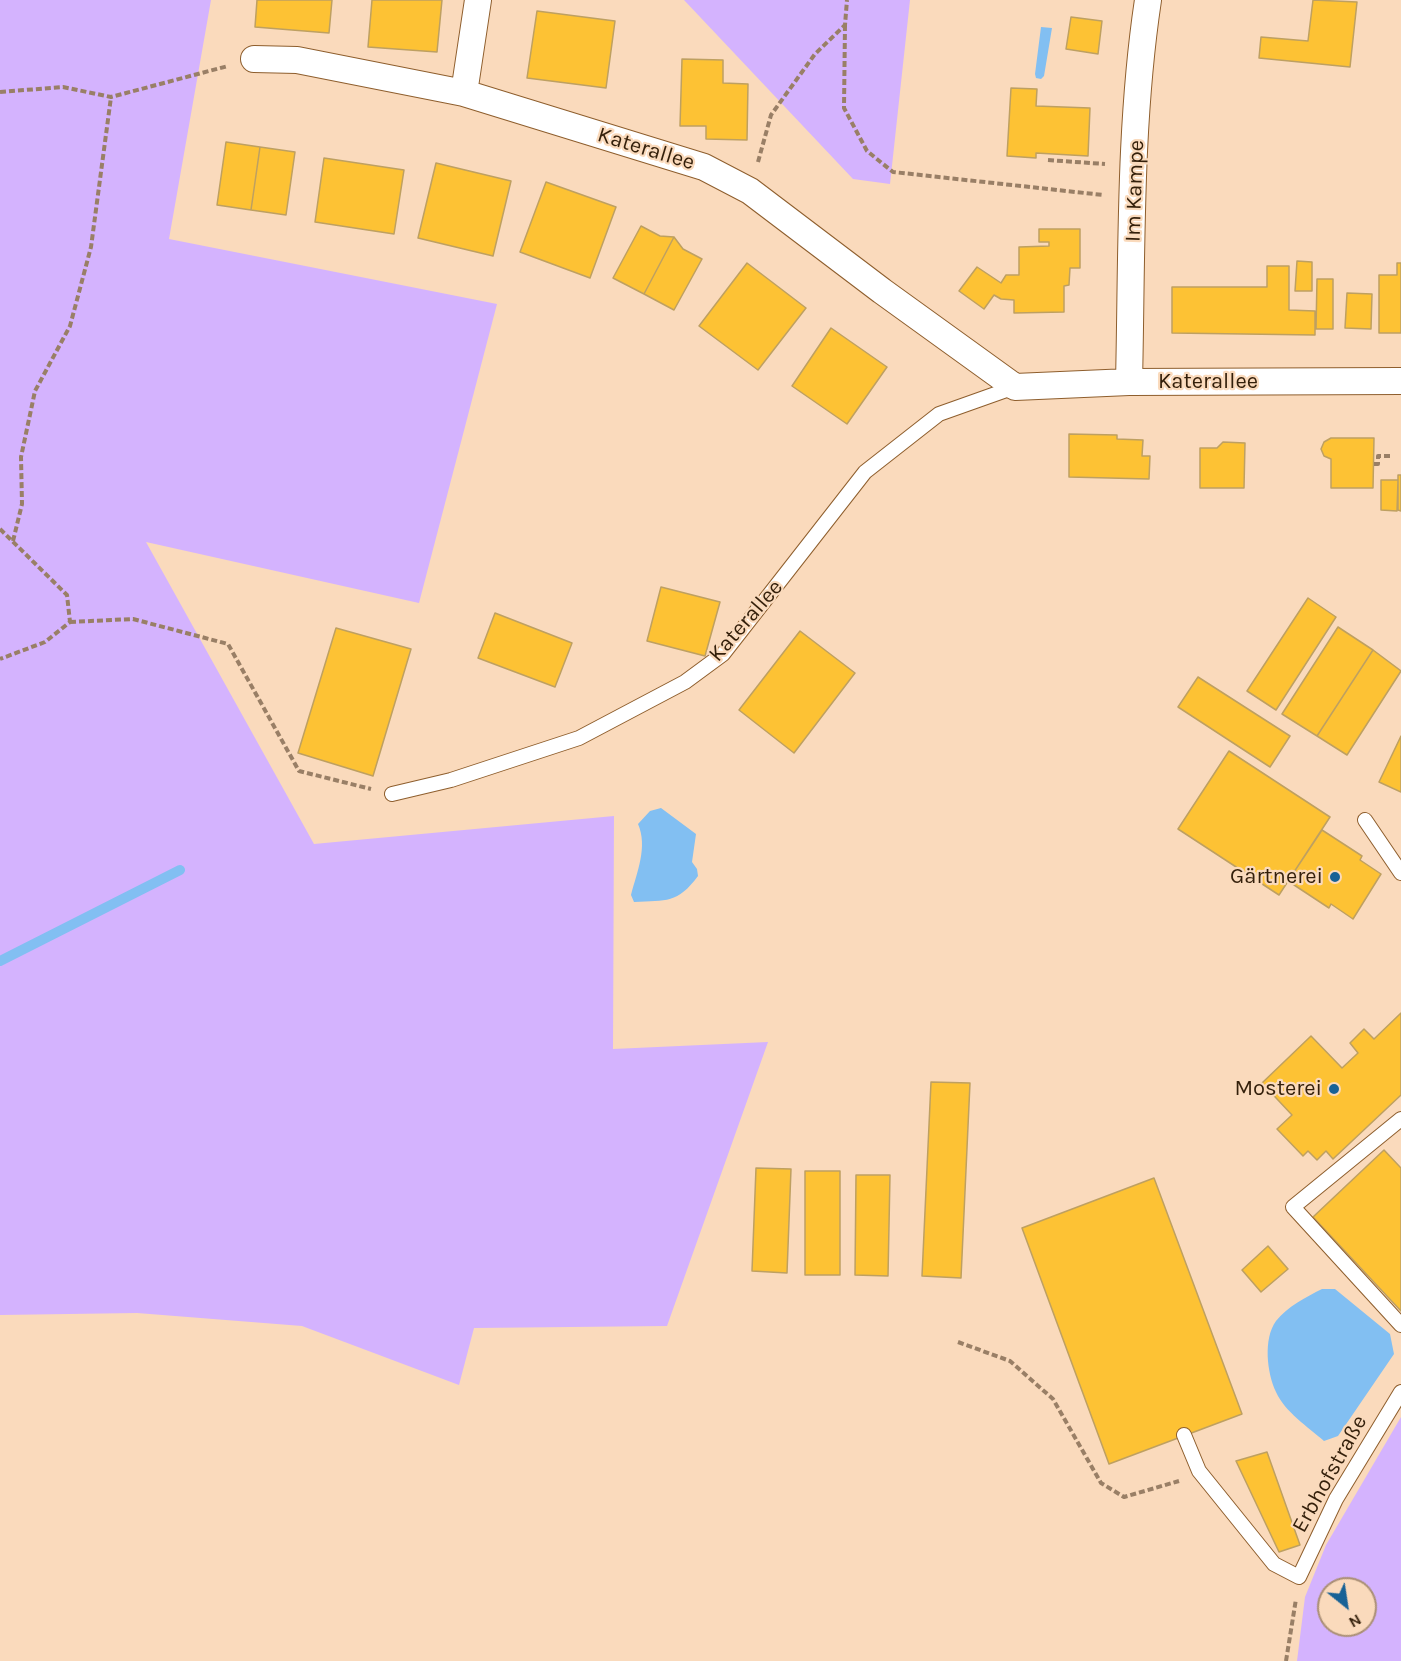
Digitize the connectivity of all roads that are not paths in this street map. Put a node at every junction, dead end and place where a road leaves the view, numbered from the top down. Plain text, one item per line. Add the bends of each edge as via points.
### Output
1 (478, 0) edge
2 (1148, 0) edge
3 (254, 59) road end
4 (464, 93) junction
5 (1401, 381) edge
6 (1129, 382) junction
7 (1015, 387) junction
8 (392, 794) road end
9 (1365, 820) dead end
10 (1401, 873) edge
11 (1401, 1119) edge
12 (1401, 1325) edge
13 (1401, 1392) edge
14 (1184, 1435) dead end

1 - 4 street
2 - 6 street, Im Kampe via 1141,46 1134,166
3 - 4 street, Katerallee via 297,60
4 - 7 street, Katerallee via 704,167 750,191
5 - 6 street, Katerallee
6 - 7 street, Katerallee
7 - 8 lane, Katerallee via 939,414 865,472 723,654 685,682 579,738 451,780
9 - 10 lane
11 - 12 lane via 1293,1207
13 - 14 lane, Erbhofstraße via 1336,1499 1299,1577 1274,1564 1199,1471

